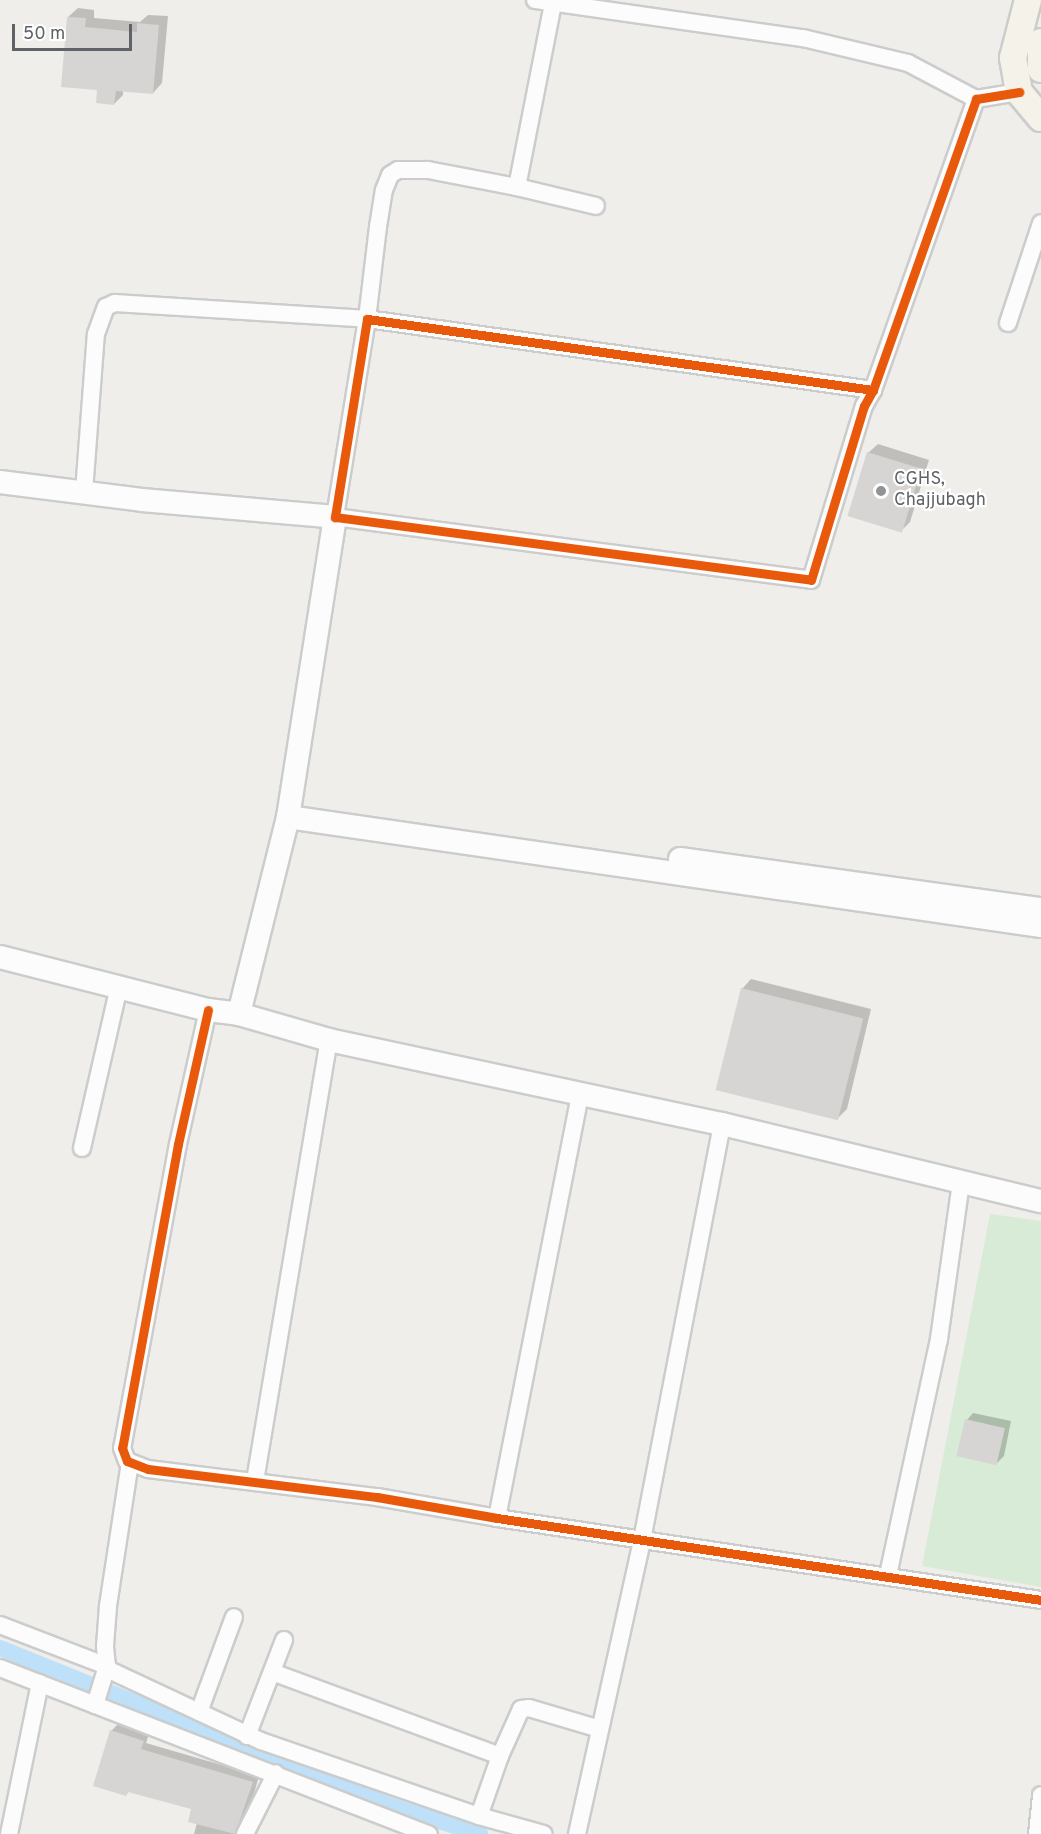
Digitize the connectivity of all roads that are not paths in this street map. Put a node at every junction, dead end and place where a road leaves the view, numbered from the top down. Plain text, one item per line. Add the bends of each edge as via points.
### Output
1 (535, 0) edge
2 (1028, 0) edge
3 (553, 4) junction
4 (1041, 42) edge
5 (1041, 69) edge
6 (1019, 92) junction
7 (976, 99) junction
8 (1041, 118) edge
9 (517, 187) junction
10 (596, 206) dead end
11 (1041, 223) edge
12 (368, 319) junction
13 (1008, 323) dead end
14 (873, 390) junction
15 (0, 482) edge
16 (84, 492) junction
17 (335, 517) junction
18 (289, 809) junction
19 (522, 844) junction
20 (1041, 909) edge
21 (1041, 926) edge
22 (0, 957) edge
23 (119, 987) junction
24 (208, 1010) junction
25 (239, 1014) junction
26 (329, 1040) junction
27 (580, 1093) junction
28 (722, 1124) junction
29 (82, 1149) dead end
30 (961, 1183) junction
31 (1041, 1201) edge
32 (130, 1463) junction
33 (255, 1481) junction
34 (497, 1518) junction
35 (642, 1540) junction
36 (888, 1575) junction
37 (1041, 1600) edge
38 (234, 1617) dead end
39 (0, 1625) edge
40 (284, 1640) dead end
41 (0, 1668) edge
42 (106, 1671) junction
43 (272, 1672) junction
44 (40, 1683) junction
45 (96, 1701) junction
46 (199, 1712) junction
47 (600, 1729) junction
48 (247, 1736) junction
49 (500, 1756) junction
50 (276, 1773) junction
51 (1041, 1795) edge
52 (479, 1816) junction
53 (9, 1834) edge
54 (245, 1834) edge
55 (429, 1834) edge
56 (544, 1834) edge
57 (577, 1834) edge
58 (1037, 1834) edge

1 - 3 street
2 - 6 main road via 1013,58
3 - 7 street via 803,38 908,63
3 - 9 street
4 - 5 main road
6 - 7 street
6 - 8 main road
7 - 14 street
9 - 10 street
9 - 12 street via 428,170 398,170 390,175 379,218
11 - 13 street
12 - 14 street
12 - 16 street via 115,303 106,308 96,334
12 - 17 street
14 - 17 street via 864,406 811,580
15 - 16 street
16 - 17 street
17 - 18 street
18 - 19 street via 363,815
18 - 25 street
19 - 20 street
19 - 21 street
22 - 23 street
23 - 24 street
23 - 29 street
24 - 25 street
24 - 32 street via 178,1144 122,1448
25 - 26 street
26 - 27 street
26 - 33 street
27 - 28 street
27 - 34 street
28 - 30 street
28 - 35 street
30 - 31 street
30 - 36 street via 939,1339
32 - 33 street via 148,1469
32 - 42 street via 108,1606
33 - 34 street
34 - 35 street
35 - 36 street
35 - 47 street
36 - 37 street
38 - 46 street
39 - 42 street
40 - 43 street
41 - 44 street
42 - 45 street
42 - 46 street
43 - 48 street
43 - 49 street
44 - 45 street
44 - 53 street
45 - 50 street
46 - 48 street
47 - 49 street via 524,1708 518,1712
47 - 57 street
48 - 52 street
49 - 52 street
50 - 54 street
50 - 55 street
51 - 58 street
52 - 56 street

